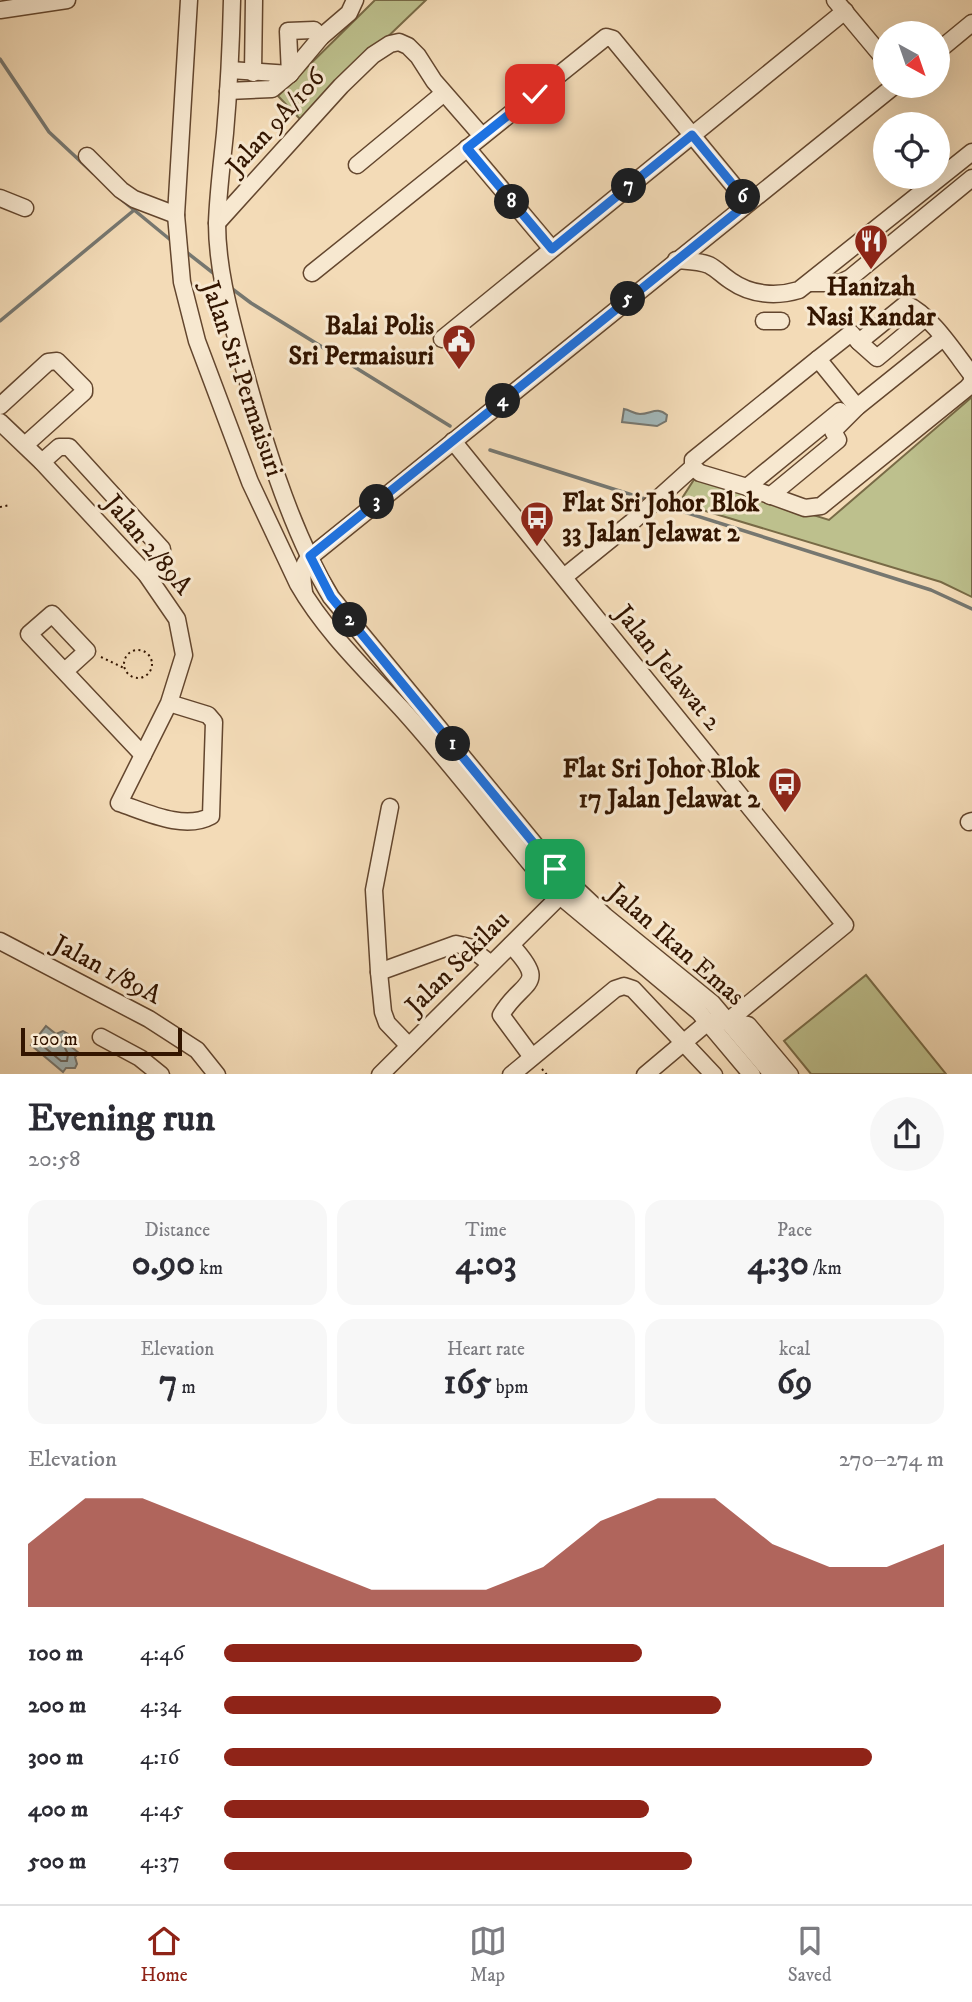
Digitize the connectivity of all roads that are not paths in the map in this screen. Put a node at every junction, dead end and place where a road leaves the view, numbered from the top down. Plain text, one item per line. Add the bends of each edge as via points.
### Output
1 (67, 0) edge
2 (189, 0) edge
3 (232, 0) edge
4 (254, 0) edge
5 (355, 0) edge
6 (840, 6) edge
7 (0, 10) edge
8 (972, 23) edge
9 (321, 37) junction
10 (950, 41) edge
11 (873, 45) edge
12 (230, 70) junction
13 (253, 73) junction
14 (290, 74) junction
15 (228, 92) junction
16 (444, 93) junction
17 (879, 98) edge
18 (692, 135) junction
19 (482, 136) junction
20 (467, 148) junction
21 (972, 152) edge
22 (87, 156) dead end
23 (357, 165) dead end
24 (972, 178) edge
25 (0, 198) edge
26 (748, 203) junction
27 (24, 208) dead end
28 (177, 223) junction
29 (217, 223) junction
30 (712, 232) junction
31 (552, 249) junction
32 (676, 260) junction
33 (720, 272) junction
34 (312, 273) dead end
35 (810, 283) junction
36 (925, 318) junction
37 (943, 338) junction
38 (442, 339) dead end
39 (859, 342) junction
40 (877, 358) junction
41 (818, 359) junction
42 (972, 376) edge
43 (893, 378) junction
44 (855, 404) junction
45 (0, 406) edge
46 (254, 407) junction
47 (227, 418) junction
48 (0, 422) edge
49 (453, 441) junction
50 (25, 445) junction
51 (41, 462) junction
52 (693, 467) junction
53 (747, 487) junction
54 (770, 496) junction
55 (278, 546) junction
56 (310, 556) junction
57 (146, 574) junction
58 (564, 577) junction
59 (304, 597) junction
60 (65, 671) junction
61 (169, 704) junction
62 (144, 755) junction
63 (390, 807) dead end
64 (566, 891) junction
65 (0, 941) edge
66 (511, 945) junction
67 (491, 964) junction
68 (379, 972) junction
69 (728, 1021) junction
70 (708, 1022) junction
71 (101, 1037) dead end
72 (683, 1041) junction
73 (409, 1046) junction
74 (532, 1057) junction
75 (161, 1074) edge
76 (217, 1074) edge
77 (380, 1074) edge
78 (511, 1074) edge
79 (645, 1074) edge
80 (713, 1074) edge
81 (752, 1074) edge
82 (773, 1074) edge
83 (790, 1074) edge

1 - 7 street
2 - 28 street, Jalan Sri Permaisuri
3 - 12 street, Jalan Sri Permaisuri
4 - 13 street
5 - 9 street via 349,13
6 - 11 street
6 - 18 street
8 - 10 street
9 - 14 street
9 - 14 street via 314,30 288,32
12 - 13 street
12 - 15 street, Jalan Sri Permaisuri
13 - 14 street
14 - 15 street via 272,89
15 - 29 street, Jalan Sri Permaisuri
16 - 19 street
16 - 23 street
16 - 29 street, Jalan 9A/106 via 408,46 390,44 341,86
17 - 26 street
18 - 19 street via 610,37
18 - 26 street
18 - 31 street
19 - 20 street
20 - 31 street
20 - 34 street
21 - 35 street
22 - 28 street via 121,190
24 - 35 street via 850,278 840,283
25 - 27 street
26 - 30 street
28 - 47 street, Jalan Sri Permaisuri via 182,282 197,341
29 - 46 street, Jalan Sri Permaisuri via 228,305
30 - 32 street
30 - 33 street via 711,245
31 - 38 street
32 - 33 street via 702,263
32 - 49 street
33 - 35 street via 772,307
36 - 37 street
36 - 39 street via 906,304
36 - 40 street
37 - 42 street
37 - 43 street
39 - 40 street
39 - 41 street via 851,333
40 - 43 street
41 - 44 street
41 - 52 street via 693,460
42 - 54 street via 967,387 821,506 805,508
43 - 44 street
44 - 53 street
44 - 54 street via 833,431 838,440
45 - 50 street via 48,362 57,361 84,388
46 - 47 street
46 - 56 street, Jalan Sri Permaisuri
47 - 55 street, Jalan Sri Permaisuri
48 - 50 street, Jalan 2/89A
49 - 56 street
49 - 58 street, Jalan Jelawat 2
50 - 51 street, Jalan 2/89A
51 - 57 street, Jalan 2/89A
51 - 57 street via 59,447 69,447 162,549 162,557
52 - 53 street
52 - 58 street
53 - 54 street
55 - 56 street via 295,556
55 - 59 street, Jalan Sri Permaisuri
56 - 59 street via 303,569
56 - 64 street, Jalan Sri Permaisuri via 331,597 555,869
57 - 61 street, Jalan 2/89A via 177,620 184,655
58 - 69 street, Jalan Jelawat 2 via 845,925
59 - 64 street, Jalan Sri Permaisuri via 539,874
60 - 60 street via 87,651 52,614 29,634
60 - 62 street
61 - 62 street, Jalan 2/89A
61 - 62 street, Jalan 2/89A via 208,715 214,722 211,816 200,822 180,821 119,803
63 - 68 street via 374,890
64 - 66 street, Jalan Sekilau
64 - 69 street, Jalan Ikan Emas via 712,1003
64 - 70 street, Jalan Ikan Emas
65 - 76 street, Jalan 1/89A via 149,1020 197,1050
66 - 67 street, Jalan Sekilau
66 - 74 street via 529,964 530,978 501,1015
67 - 68 street via 456,944
67 - 73 street, Jalan Sekilau
68 - 73 street via 387,1023
69 - 70 street
69 - 82 street, Jalan Ikan Emas
69 - 83 street via 748,1025
70 - 72 street
70 - 81 street, Jalan Ikan Emas
71 - 75 street
72 - 74 street via 633,989 624,986
72 - 79 street
72 - 80 street
73 - 77 street, Jalan Sekilau
74 - 78 street

